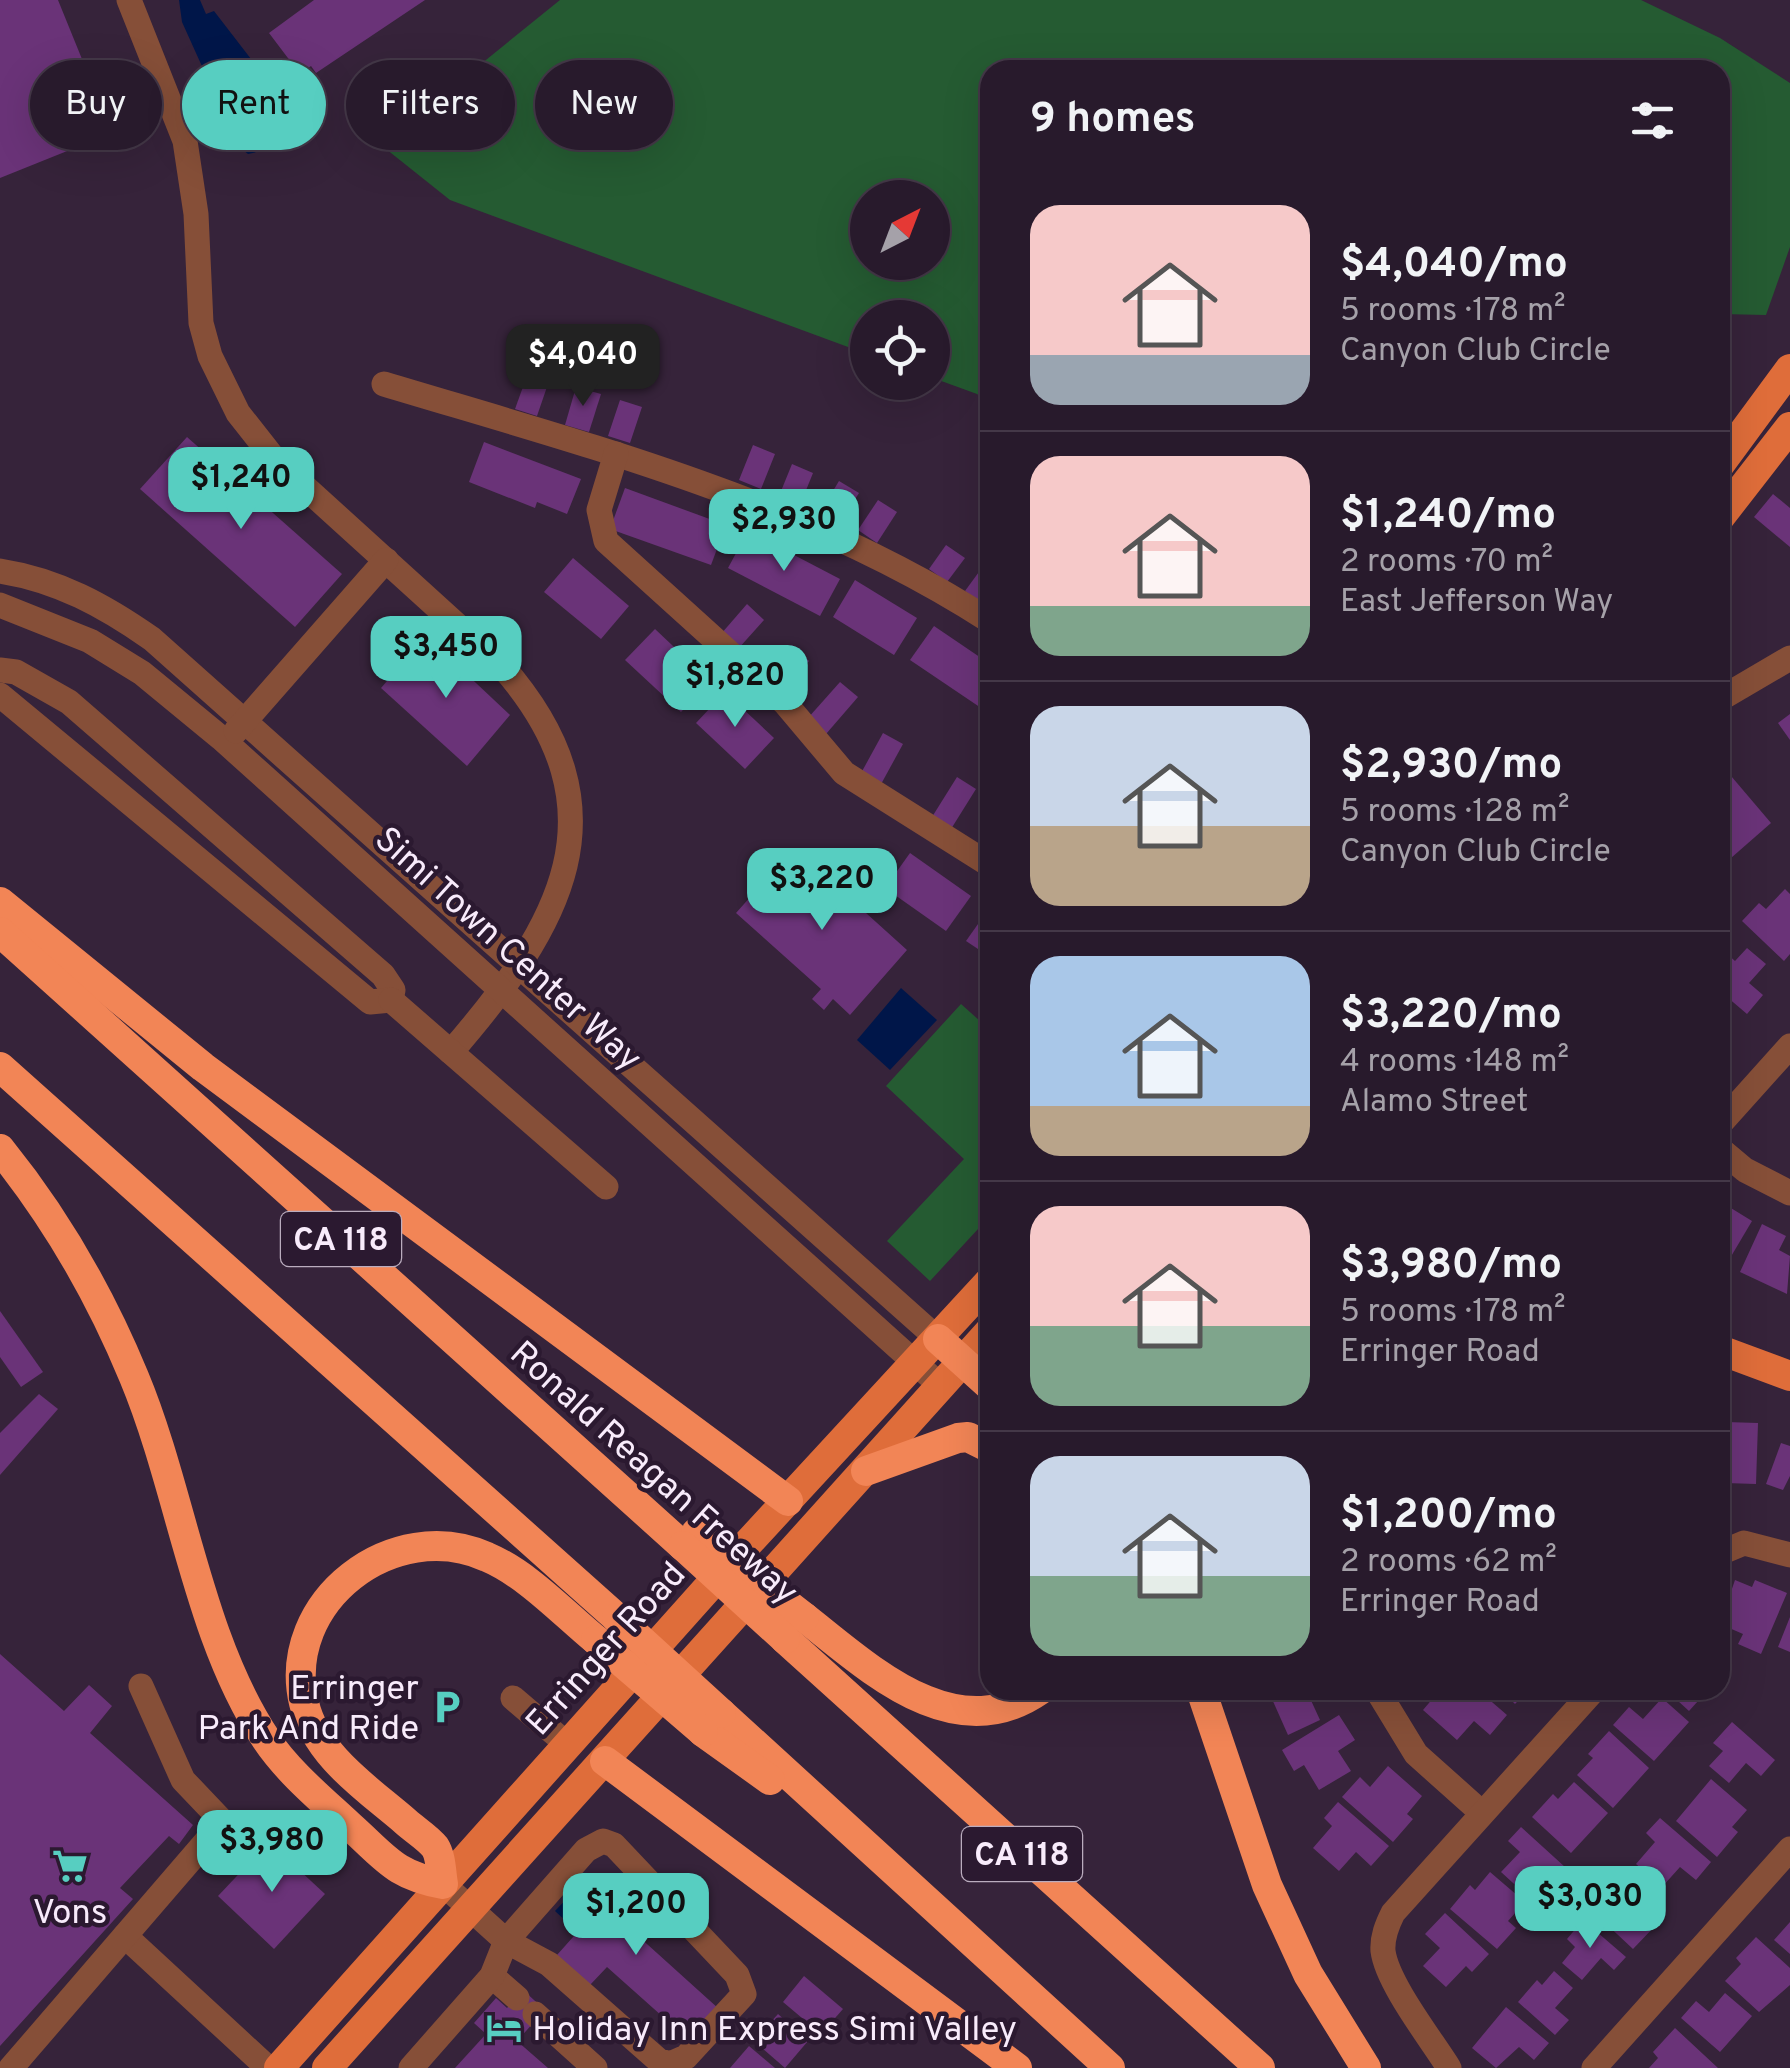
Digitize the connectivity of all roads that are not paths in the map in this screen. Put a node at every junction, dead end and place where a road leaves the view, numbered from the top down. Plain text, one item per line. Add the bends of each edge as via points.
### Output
1 (129, 0) edge
2 (1790, 370) edge
3 (384, 384) dead end
4 (1790, 427) edge
5 (1730, 451) edge
6 (616, 454) junction
7 (1730, 503) edge
8 (386, 560) junction
9 (0, 572) edge
10 (0, 604) edge
11 (980, 615) edge
12 (1790, 658) edge
13 (0, 670) edge
14 (1730, 693) edge
15 (0, 695) edge
16 (246, 719) junction
17 (227, 743) junction
18 (980, 859) edge
19 (0, 902) edge
20 (0, 932) edge
21 (520, 967) junction
22 (504, 989) junction
23 (391, 1000) junction
24 (1790, 1046) edge
25 (451, 1052) junction
26 (0, 1068) edge
27 (1730, 1113) edge
28 (0, 1150) edge
29 (1730, 1157) edge
30 (606, 1187) dead end
31 (1790, 1193) edge
32 (980, 1292) edge
33 (938, 1339) junction
34 (980, 1343) edge
35 (1730, 1354) edge
36 (964, 1362) junction
37 (916, 1363) junction
38 (1790, 1376) edge
39 (980, 1377) edge
40 (942, 1388) junction
41 (980, 1443) edge
42 (866, 1471) junction
43 (788, 1501) junction
44 (1730, 1549) edge
45 (1790, 1555) edge
46 (794, 1628) junction
47 (606, 1629) junction
48 (141, 1686) dead end
49 (513, 1698) dead end
50 (1015, 1700) edge
51 (1204, 1700) edge
52 (1383, 1700) edge
53 (1585, 1700) edge
54 (568, 1745) junction
55 (605, 1761) junction
56 (1482, 1812) junction
57 (1790, 1848) edge
58 (443, 1884) junction
59 (471, 1909) junction
60 (125, 1936) junction
61 (506, 1941) junction
62 (492, 1976) junction
63 (10, 2068) edge
64 (268, 2068) edge
65 (279, 2068) edge
66 (328, 2068) edge
67 (410, 2068) edge
68 (595, 2068) edge
69 (1016, 2068) edge
70 (1110, 2068) edge
71 (1260, 2068) edge
72 (1366, 2068) edge
73 (1449, 2068) edge
74 (1594, 2068) edge

1 - 8 street via 185,141 201,323 210,356 238,413 275,460
2 - 5 main road
3 - 6 street
4 - 7 main road
6 - 11 street via 836,536
6 - 18 street via 599,510 606,541 784,702 844,773
8 - 16 street
8 - 21 street via 528,695 560,761 570,802 567,870
9 - 16 street, Simi Town Center Way via 52,582 116,614
10 - 17 street, Simi Town Center Way via 90,641 142,673
12 - 14 street
13 - 23 street via 16,672 68,702 383,974
15 - 23 street via 370,1002
16 - 17 street
16 - 21 street, Simi Town Center Way
17 - 22 street, Simi Town Center Way
19 - 43 highway via 204,1067
20 - 46 highway, Ronald Reagan Freeway / CA 118, bridge via 532,1410
21 - 22 street
21 - 33 street, Simi Town Center Way
22 - 25 street
22 - 37 street, Simi Town Center Way
23 - 25 street
24 - 27 street
25 - 30 street
26 - 47 highway, CA 118
28 - 58 highway via 64,1240 112,1328 166,1460 218,1638 266,1739 408,1878
29 - 31 street
32 - 33 main road, Erringer Road
33 - 36 highway
33 - 37 main road, Erringer Road
34 - 36 main road
35 - 38 main road
36 - 39 highway
36 - 40 main road
37 - 40 street, Simi Town Center Way
37 - 43 main road, Erringer Road
40 - 42 main road
41 - 42 highway via 953,1438
42 - 55 main road
43 - 54 main road, Erringer Road
44 - 45 street via 1744,1542
46 - 50 highway via 940,1708 988,1711
46 - 71 highway, Ronald Reagan Freeway / CA 118
47 - 58 highway via 486,1556 429,1544 371,1563 322,1604 303,1656 312,1728 333,1758 436,1848
47 - 70 highway, CA 118, bridge via 870,1852
48 - 60 street via 183,1780 223,1822
49 - 54 street
51 - 72 highway via 1267,1885 1308,1974
52 - 56 street via 1416,1754
53 - 56 street
54 - 58 main road, Erringer Road
55 - 59 main road
55 - 69 highway
56 - 73 street via 1393,1913 1384,1932 1390,1971
57 - 74 street
58 - 59 street
58 - 65 main road, Erringer Road
59 - 61 street
59 - 66 main road
60 - 63 street
60 - 64 street
61 - 61 street via 549,1964 670,2064 686,2057 744,1994 737,1975 604,1840 586,1850
61 - 62 street
62 - 67 street
62 - 68 street

